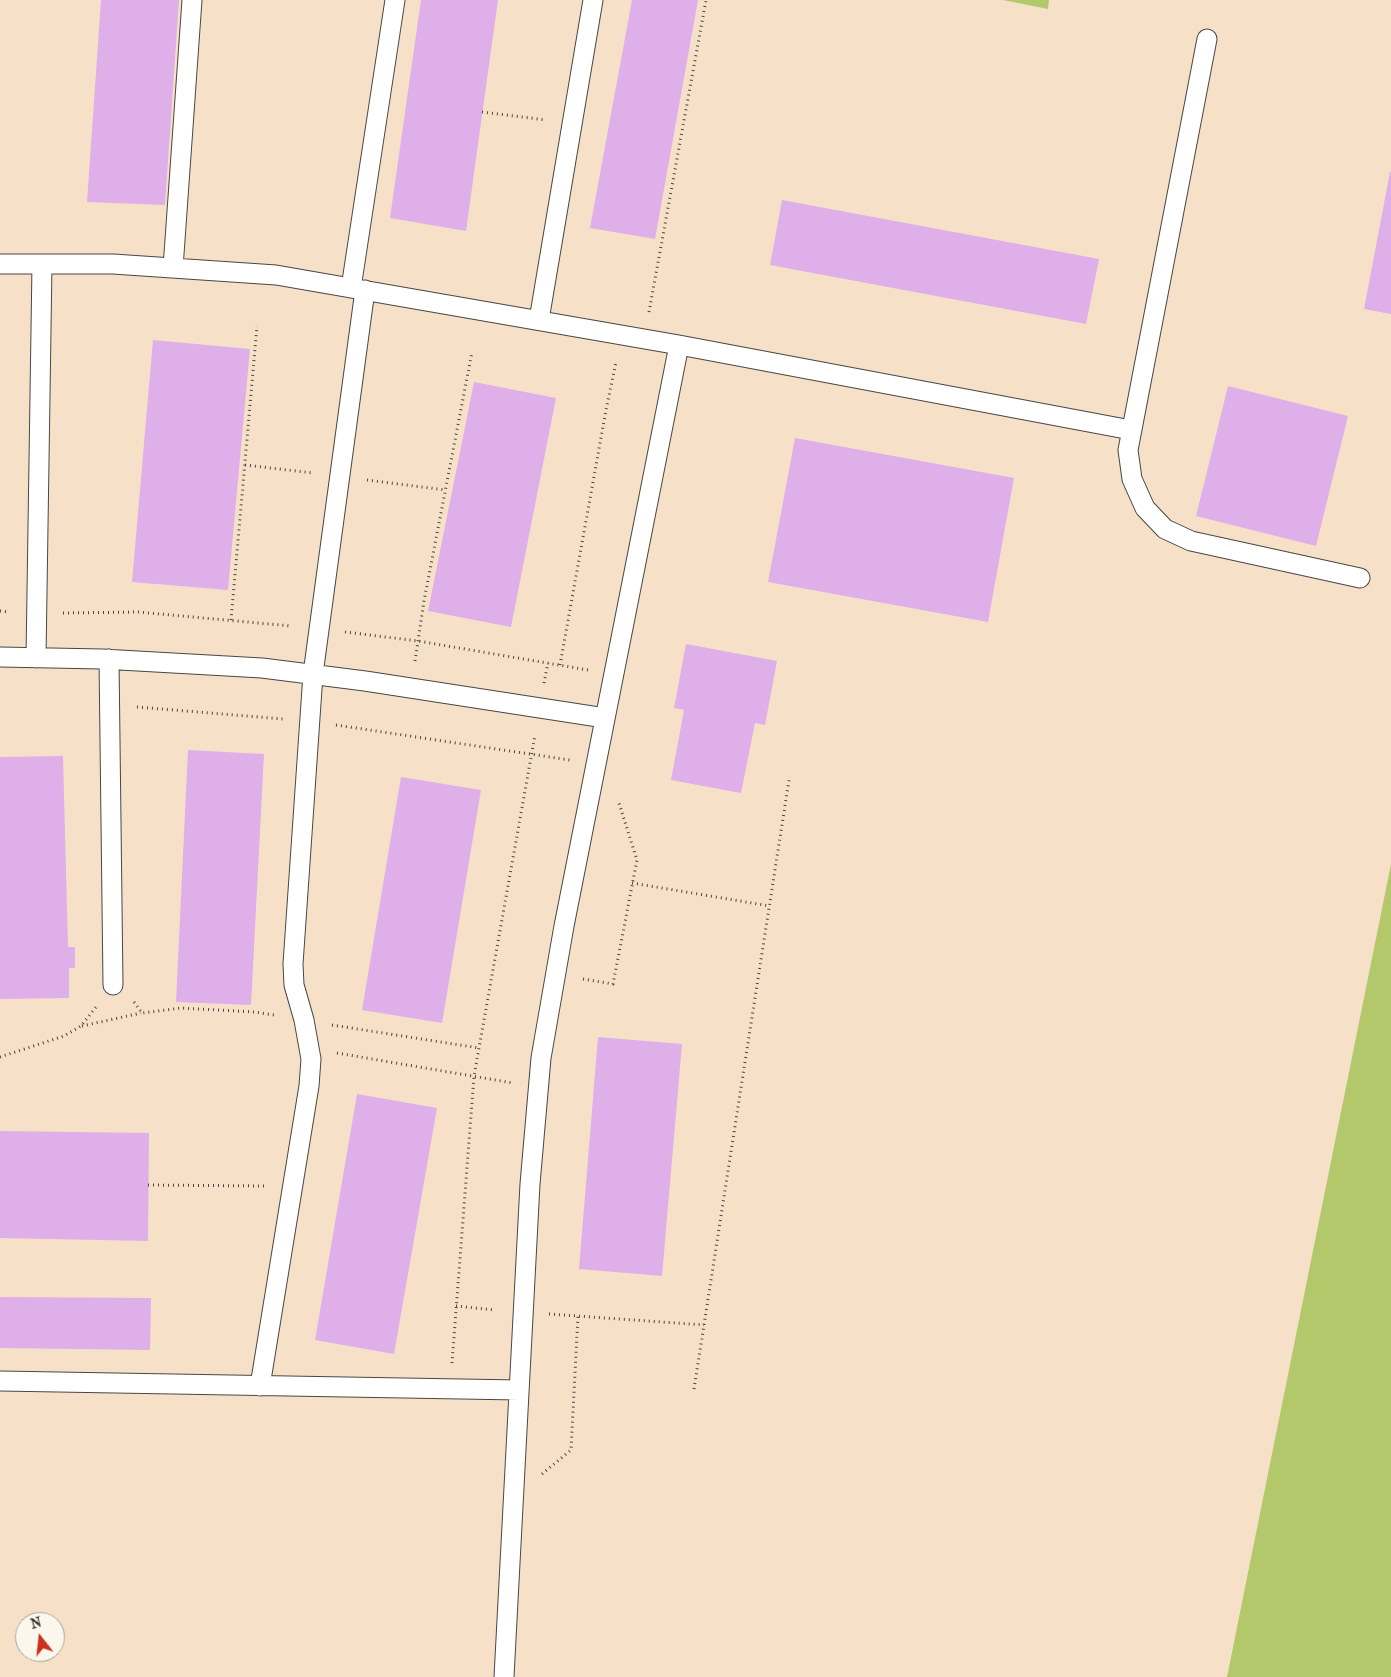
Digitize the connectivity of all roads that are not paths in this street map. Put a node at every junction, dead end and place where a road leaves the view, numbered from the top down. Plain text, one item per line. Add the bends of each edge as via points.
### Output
1 (192, 0) edge
2 (395, 0) edge
3 (593, 0) edge
4 (1208, 39) dead end
5 (0, 264) edge
6 (42, 264) junction
7 (173, 268) junction
8 (358, 289) junction
9 (539, 320) junction
10 (679, 345) junction
11 (1131, 430) junction
12 (1360, 578) dead end
13 (0, 657) edge
14 (36, 658) junction
15 (109, 659) junction
16 (313, 674) junction
17 (605, 718) junction
18 (114, 985) road end
19 (0, 1381) edge
20 (260, 1386) junction
21 (519, 1390) junction
22 (504, 1677) edge

1 - 7 lane
2 - 8 lane
3 - 9 lane
4 - 11 lane
5 - 6 lane
6 - 7 lane
6 - 14 lane
7 - 8 lane via 276,275
8 - 9 lane
8 - 16 lane
9 - 10 lane
10 - 11 lane
10 - 17 lane
11 - 12 lane via 1128,450 1132,479 1145,508 1165,529 1191,541
13 - 14 lane
14 - 15 lane
15 - 16 lane
15 - 18 lane
16 - 17 lane
16 - 20 lane via 293,964 294,985 311,1059 310,1086
17 - 21 lane via 541,1058 530,1184
19 - 20 lane
20 - 21 lane
21 - 22 lane

